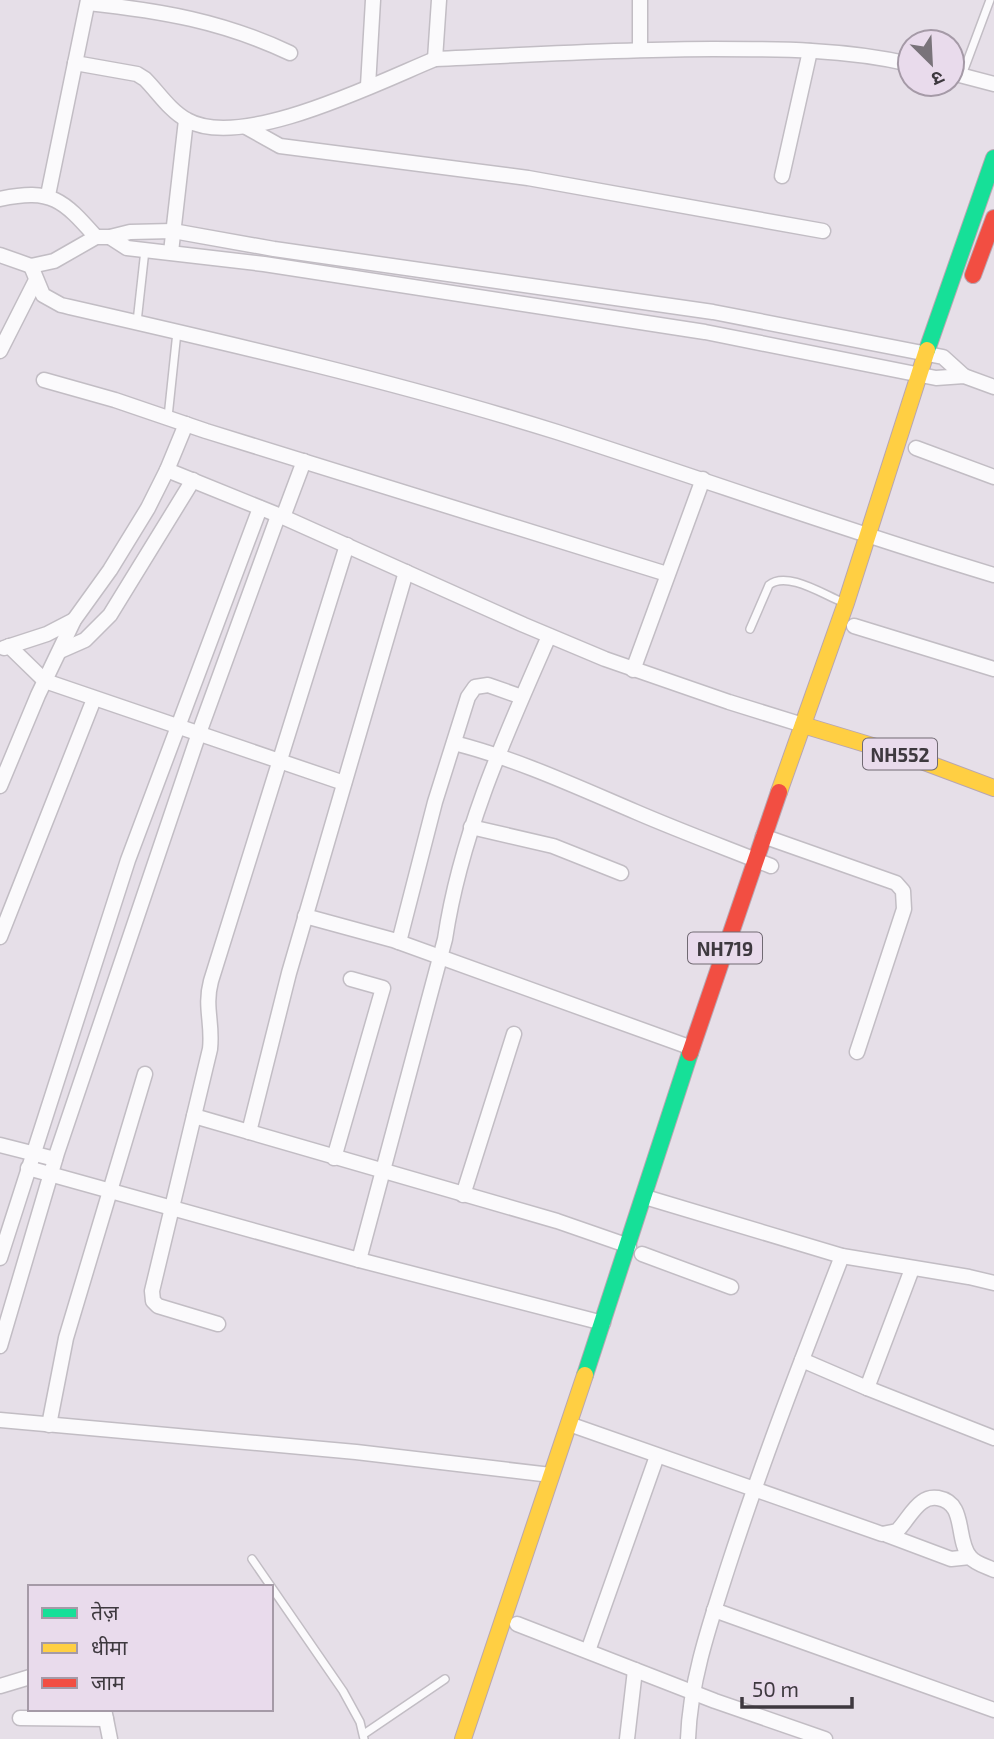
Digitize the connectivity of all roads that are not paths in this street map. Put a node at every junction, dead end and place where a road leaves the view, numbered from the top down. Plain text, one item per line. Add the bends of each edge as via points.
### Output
1 (373, 0) edge
2 (439, 0) edge
3 (640, 0) edge
4 (989, 0) edge
5 (88, 2) edge
6 (154, 5) edge
7 (640, 49) junction
8 (810, 51) junction
9 (290, 53) dead end
10 (966, 53) edge
11 (435, 59) junction
12 (896, 61) edge
13 (75, 63) junction
14 (966, 76) edge
15 (994, 84) edge
16 (368, 86) junction
17 (186, 120) junction
18 (246, 127) junction
19 (994, 158) edge
20 (782, 176) dead end
21 (48, 195) junction
22 (0, 199) edge
23 (994, 218) edge
24 (823, 230) dead end
25 (173, 232) junction
26 (103, 237) junction
27 (145, 249) junction
28 (171, 252) junction
29 (0, 255) edge
30 (34, 273) junction
31 (966, 294) dead end
32 (136, 323) junction
33 (177, 332) junction
34 (2, 342) edge
35 (946, 350) junction
36 (926, 353) junction
37 (920, 375) junction
38 (964, 376) junction
39 (44, 380) dead end
40 (935, 384) junction
41 (994, 387) edge
42 (168, 418) junction
43 (195, 428) junction
44 (916, 448) dead end
45 (304, 461) junction
46 (180, 475) junction
47 (994, 477) edge
48 (703, 479) junction
49 (260, 508) junction
50 (281, 517) junction
51 (141, 540) junction
52 (348, 545) junction
53 (879, 545) junction
54 (406, 572) junction
55 (667, 574) junction
56 (994, 575) edge
57 (849, 605) junction
58 (72, 626) junction
59 (854, 626) junction
60 (750, 629) dead end
61 (549, 636) junction
62 (5, 648) edge
63 (62, 648) junction
64 (994, 669) edge
65 (633, 670) junction
66 (45, 681) junction
67 (831, 695) dead end
68 (522, 697) junction
69 (94, 699) junction
70 (803, 725) junction
71 (179, 727) junction
72 (199, 733) junction
73 (454, 743) junction
74 (498, 754) junction
75 (279, 763) junction
76 (344, 783) junction
77 (0, 786) edge
78 (994, 788) edge
79 (471, 827) junction
80 (782, 835) junction
81 (763, 836) junction
82 (755, 860) junction
83 (769, 872) joint
84 (621, 873) dead end
85 (305, 916) junction
86 (0, 937) edge
87 (399, 942) junction
88 (440, 957) junction
89 (351, 979) dead end
90 (514, 1034) dead end
91 (692, 1048) junction
92 (857, 1052) dead end
93 (145, 1074) dead end
94 (194, 1116) junction
95 (249, 1132) junction
96 (0, 1145) edge
97 (33, 1153) junction
98 (334, 1158) junction
99 (55, 1159) junction
100 (29, 1168) junction
101 (382, 1172) junction
102 (51, 1174) junction
103 (110, 1191) junction
104 (463, 1195) junction
105 (656, 1200) junction
106 (173, 1208) junction
107 (638, 1256) junction
108 (842, 1256) junction
109 (0, 1258) edge
110 (359, 1260) junction
111 (912, 1269) junction
112 (994, 1283) edge
113 (731, 1287) dead end
114 (603, 1323) junction
115 (218, 1324) dead end
116 (0, 1346) edge
117 (802, 1360) junction
118 (867, 1388) junction
119 (0, 1420) edge
120 (49, 1425) junction
121 (576, 1426) junction
122 (994, 1438) edge
123 (657, 1456) junction
124 (551, 1475) junction
125 (753, 1490) junction
126 (887, 1535) junction
127 (971, 1557) junction
128 (252, 1559) dead end
129 (994, 1570) edge
130 (270, 1585) edge
131 (273, 1589) edge
132 (714, 1610) junction
133 (517, 1624) junction
134 (588, 1651) junction
135 (635, 1670) junction
136 (28, 1678) edge
137 (444, 1679) dead end
138 (0, 1686) edge
139 (693, 1692) junction
140 (994, 1710) edge
141 (105, 1714) edge
142 (20, 1718) dead end
143 (364, 1736) edge
144 (110, 1739) edge
145 (463, 1739) edge
146 (479, 1739) edge
147 (627, 1739) edge
148 (688, 1739) edge
149 (825, 1739) edge

1 - 16 street
2 - 11 street
3 - 7 street
4 - 10 lane
5 - 6 street
5 - 13 street
6 - 9 street via 237,30
7 - 8 street
7 - 11 street
8 - 12 street
8 - 20 street
11 - 16 street
13 - 17 street via 137,74
13 - 21 street
14 - 15 street
16 - 18 street via 279,120
17 - 18 street via 212,128
17 - 25 street
18 - 24 street via 280,146 528,178
19 - 36 highway, NH719
21 - 22 street
21 - 26 street
23 - 31 highway
25 - 26 street
25 - 28 street
25 - 36 street via 713,312
26 - 27 street via 127,248
26 - 30 street
27 - 28 street
27 - 32 lane
28 - 37 street via 691,330
29 - 30 street
30 - 32 street via 43,295 51,301
30 - 34 street
32 - 33 street
33 - 42 lane
33 - 48 street via 517,421
35 - 36 street
35 - 38 street
35 - 40 highway
36 - 37 highway, NH719
37 - 40 street
37 - 53 highway, NH719
38 - 40 street
38 - 41 street
39 - 42 street
42 - 43 street
43 - 45 street
43 - 46 street
44 - 47 street
45 - 50 street
45 - 55 street
46 - 49 street
46 - 51 street
46 - 51 street
48 - 53 street
48 - 55 street
49 - 50 street
49 - 71 street
50 - 52 street
50 - 72 street
51 - 58 street
51 - 63 street via 110,615 85,640
52 - 54 street
52 - 75 street
53 - 56 street
53 - 57 highway, NH719
53 - 59 highway, NH719
54 - 61 street
54 - 76 street
55 - 65 street
57 - 60 lane via 788,579 774,581
57 - 70 highway, NH719
58 - 62 street
58 - 63 street
59 - 64 street
59 - 67 highway, NH719
61 - 65 street
61 - 68 street
62 - 66 street
63 - 66 street
65 - 70 street
66 - 69 street
66 - 77 street
68 - 73 street via 488,685 475,687
68 - 74 street
69 - 71 street
69 - 86 street
70 - 78 highway, NH552
70 - 81 highway, NH719
71 - 72 street
71 - 97 street via 128,860
72 - 75 street
72 - 99 street
73 - 74 street
73 - 87 street
74 - 79 street
74 - 82 street
75 - 76 street
75 - 94 street via 207,994 210,1049
76 - 85 street
79 - 84 street via 553,846
79 - 88 street
80 - 81 street
80 - 83 highway
80 - 92 street via 896,883 903,891 904,909
81 - 82 highway, NH719
82 - 83 street
82 - 91 highway, NH719
85 - 87 street
85 - 95 street
87 - 88 street
88 - 91 street
88 - 101 street
89 - 98 street via 383,988
90 - 104 street
91 - 105 highway, NH719
93 - 103 street
94 - 95 street
94 - 106 street
95 - 98 street
96 - 97 street
97 - 99 street
97 - 100 street
98 - 101 street
99 - 102 street
100 - 102 street
100 - 109 street
101 - 104 street
101 - 110 street
102 - 103 street
102 - 116 street
103 - 106 street
103 - 120 street via 66,1338
104 - 107 street via 557,1221
105 - 107 highway, NH719
105 - 108 street
106 - 110 street
106 - 115 street via 153,1301
107 - 113 street
107 - 114 highway, NH719
107 - 121 highway, NH719
108 - 111 street
108 - 117 street
110 - 114 street
111 - 112 street
111 - 118 street
114 - 121 highway, NH719
117 - 118 street
117 - 125 street
118 - 122 street
119 - 120 street
120 - 124 street via 356,1452
121 - 123 street
121 - 124 highway, NH719
121 - 133 highway, NH719
123 - 125 street
123 - 134 street
124 - 145 highway, NH719
125 - 126 street
125 - 132 street
126 - 127 street via 951,1559
126 - 127 street via 897,1531 921,1503 940,1498 956,1511 962,1541
127 - 129 street
128 - 130 lane
131 - 143 lane via 343,1691
132 - 139 street
132 - 140 street
133 - 134 street
133 - 146 highway, NH719
134 - 135 street
135 - 139 street
135 - 147 street
136 - 138 street
137 - 143 lane
139 - 148 street
139 - 149 street
141 - 142 street
141 - 144 street

